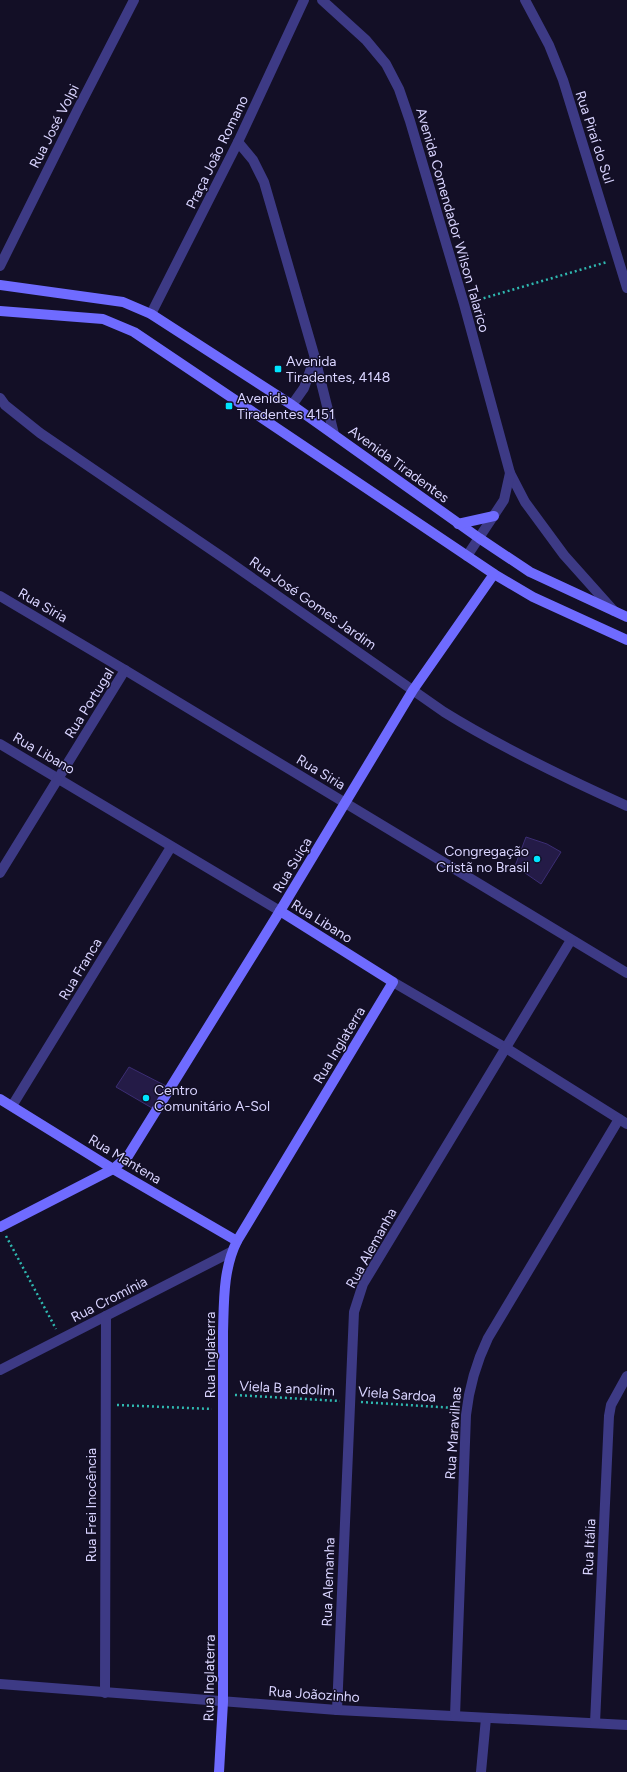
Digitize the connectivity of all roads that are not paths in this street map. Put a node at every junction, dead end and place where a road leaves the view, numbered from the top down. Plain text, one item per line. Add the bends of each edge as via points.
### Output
1 (134, 0) edge
2 (304, 0) edge
3 (322, 0) edge
4 (525, 0) edge
5 (238, 142) junction
6 (623, 257) edge
7 (0, 266) edge
8 (0, 285) edge
9 (627, 288) edge
10 (0, 311) edge
11 (151, 314) junction
12 (315, 358) junction
13 (0, 398) edge
14 (292, 405) junction
15 (334, 434) junction
16 (510, 474) junction
17 (494, 516) junction
18 (458, 524) junction
19 (478, 538) junction
20 (467, 556) junction
21 (494, 574) junction
22 (0, 596) edge
23 (614, 611) junction
24 (627, 617) edge
25 (627, 640) edge
26 (125, 670) junction
27 (413, 690) junction
28 (0, 744) edge
29 (59, 778) junction
30 (345, 803) junction
31 (627, 806) edge
32 (171, 847) junction
33 (0, 873) edge
34 (280, 911) junction
35 (572, 940) junction
36 (627, 973) edge
37 (393, 982) junction
38 (506, 1048) junction
39 (0, 1099) edge
40 (12, 1106) junction
41 (623, 1122) edge
42 (113, 1169) junction
43 (0, 1227) edge
44 (237, 1240) junction
45 (231, 1252) junction
46 (106, 1316) junction
47 (0, 1370) edge
48 (627, 1376) edge
49 (0, 1684) edge
50 (106, 1693) junction
51 (223, 1702) junction
52 (337, 1710) junction
53 (455, 1716) junction
54 (486, 1718) junction
55 (595, 1723) junction
56 (627, 1725) edge
57 (219, 1772) edge
58 (481, 1772) edge

1 - 7 street, Rua José Volpi
2 - 5 street, Praça João Romano
3 - 16 street, Avenida Comendador Wilson Talarico via 366,40 386,64 399,89 464,304
4 - 6 street, Rua Piraí do Sul via 549,45
5 - 11 street, Praça João Romano
5 - 12 street via 253,160 264,182
6 - 9 street, Rua Piraí do Sul
8 - 11 street, Avenida Tiradentes via 123,302
10 - 20 street via 103,319 134,332
11 - 14 street, Avenida Tiradentes
12 - 14 street via 304,388
12 - 15 street
13 - 27 street, Rua José Gomes Jardim via 40,433
14 - 15 street, Avenida Tiradentes
15 - 18 street, Avenida Tiradentes
16 - 17 street, Avenida Comendador Wilson Talarico via 504,500
16 - 23 street, Avenida Comendador Wilson Talarico via 525,502 551,538
17 - 18 street
17 - 19 street, Avenida Comendador Wilson Talarico
18 - 19 street, Avenida Tiradentes
19 - 20 street, Avenida Comendador Wilson Talarico
19 - 23 street, Avenida Tiradentes via 530,572
20 - 21 street
21 - 25 street via 533,597
21 - 27 street, Rua Suiça
22 - 26 street, Rua Siria
23 - 24 street, Avenida Tiradentes
26 - 29 street, Rua Portugal
26 - 30 street, Rua Siria
27 - 30 street, Rua Suiça
27 - 31 street, Rua José Gomes Jardim via 478,734
28 - 29 street, Rua Libano
29 - 32 street, Rua Libano
29 - 33 street, Rua Portugal
30 - 34 street, Rua Suiça
30 - 35 street, Rua Siria
32 - 34 street, Rua Libano
32 - 40 street, Rua Franca
34 - 37 street, Rua Libano
34 - 42 street, Rua Suiça via 135,1146
35 - 36 street, Rua Siria
35 - 38 street, Rua Alemanha
37 - 38 street, Rua Libano
37 - 44 street, Rua Inglaterra
38 - 41 street, Rua Libano
38 - 52 street, Rua Alemanha via 363,1284 354,1312
39 - 40 street, Rua Mantena
40 - 42 street, Rua Mantena
41 - 53 street, Rua Maravilhas via 488,1338 476,1362 467,1409
42 - 43 street, Rua Suiça
42 - 44 street, Rua Mantena
44 - 45 street, Rua Inglaterra
45 - 46 street, Rua Cromínia
45 - 51 street, Rua Inglaterra via 224,1293
46 - 47 street, Rua Cromínia
46 - 50 street, Rua Frei Inocência
48 - 55 street, Rua Itália via 611,1405 609,1416
49 - 50 street, Rua Joãozinho
50 - 51 street, Rua Joãozinho
51 - 52 street, Rua Joãozinho
51 - 57 street, Rua Inglaterra
52 - 53 street, Rua Joãozinho
53 - 54 street, Rua Joãozinho
54 - 55 street, Rua Joãozinho
54 - 58 street
55 - 56 street, Rua Joãozinho

